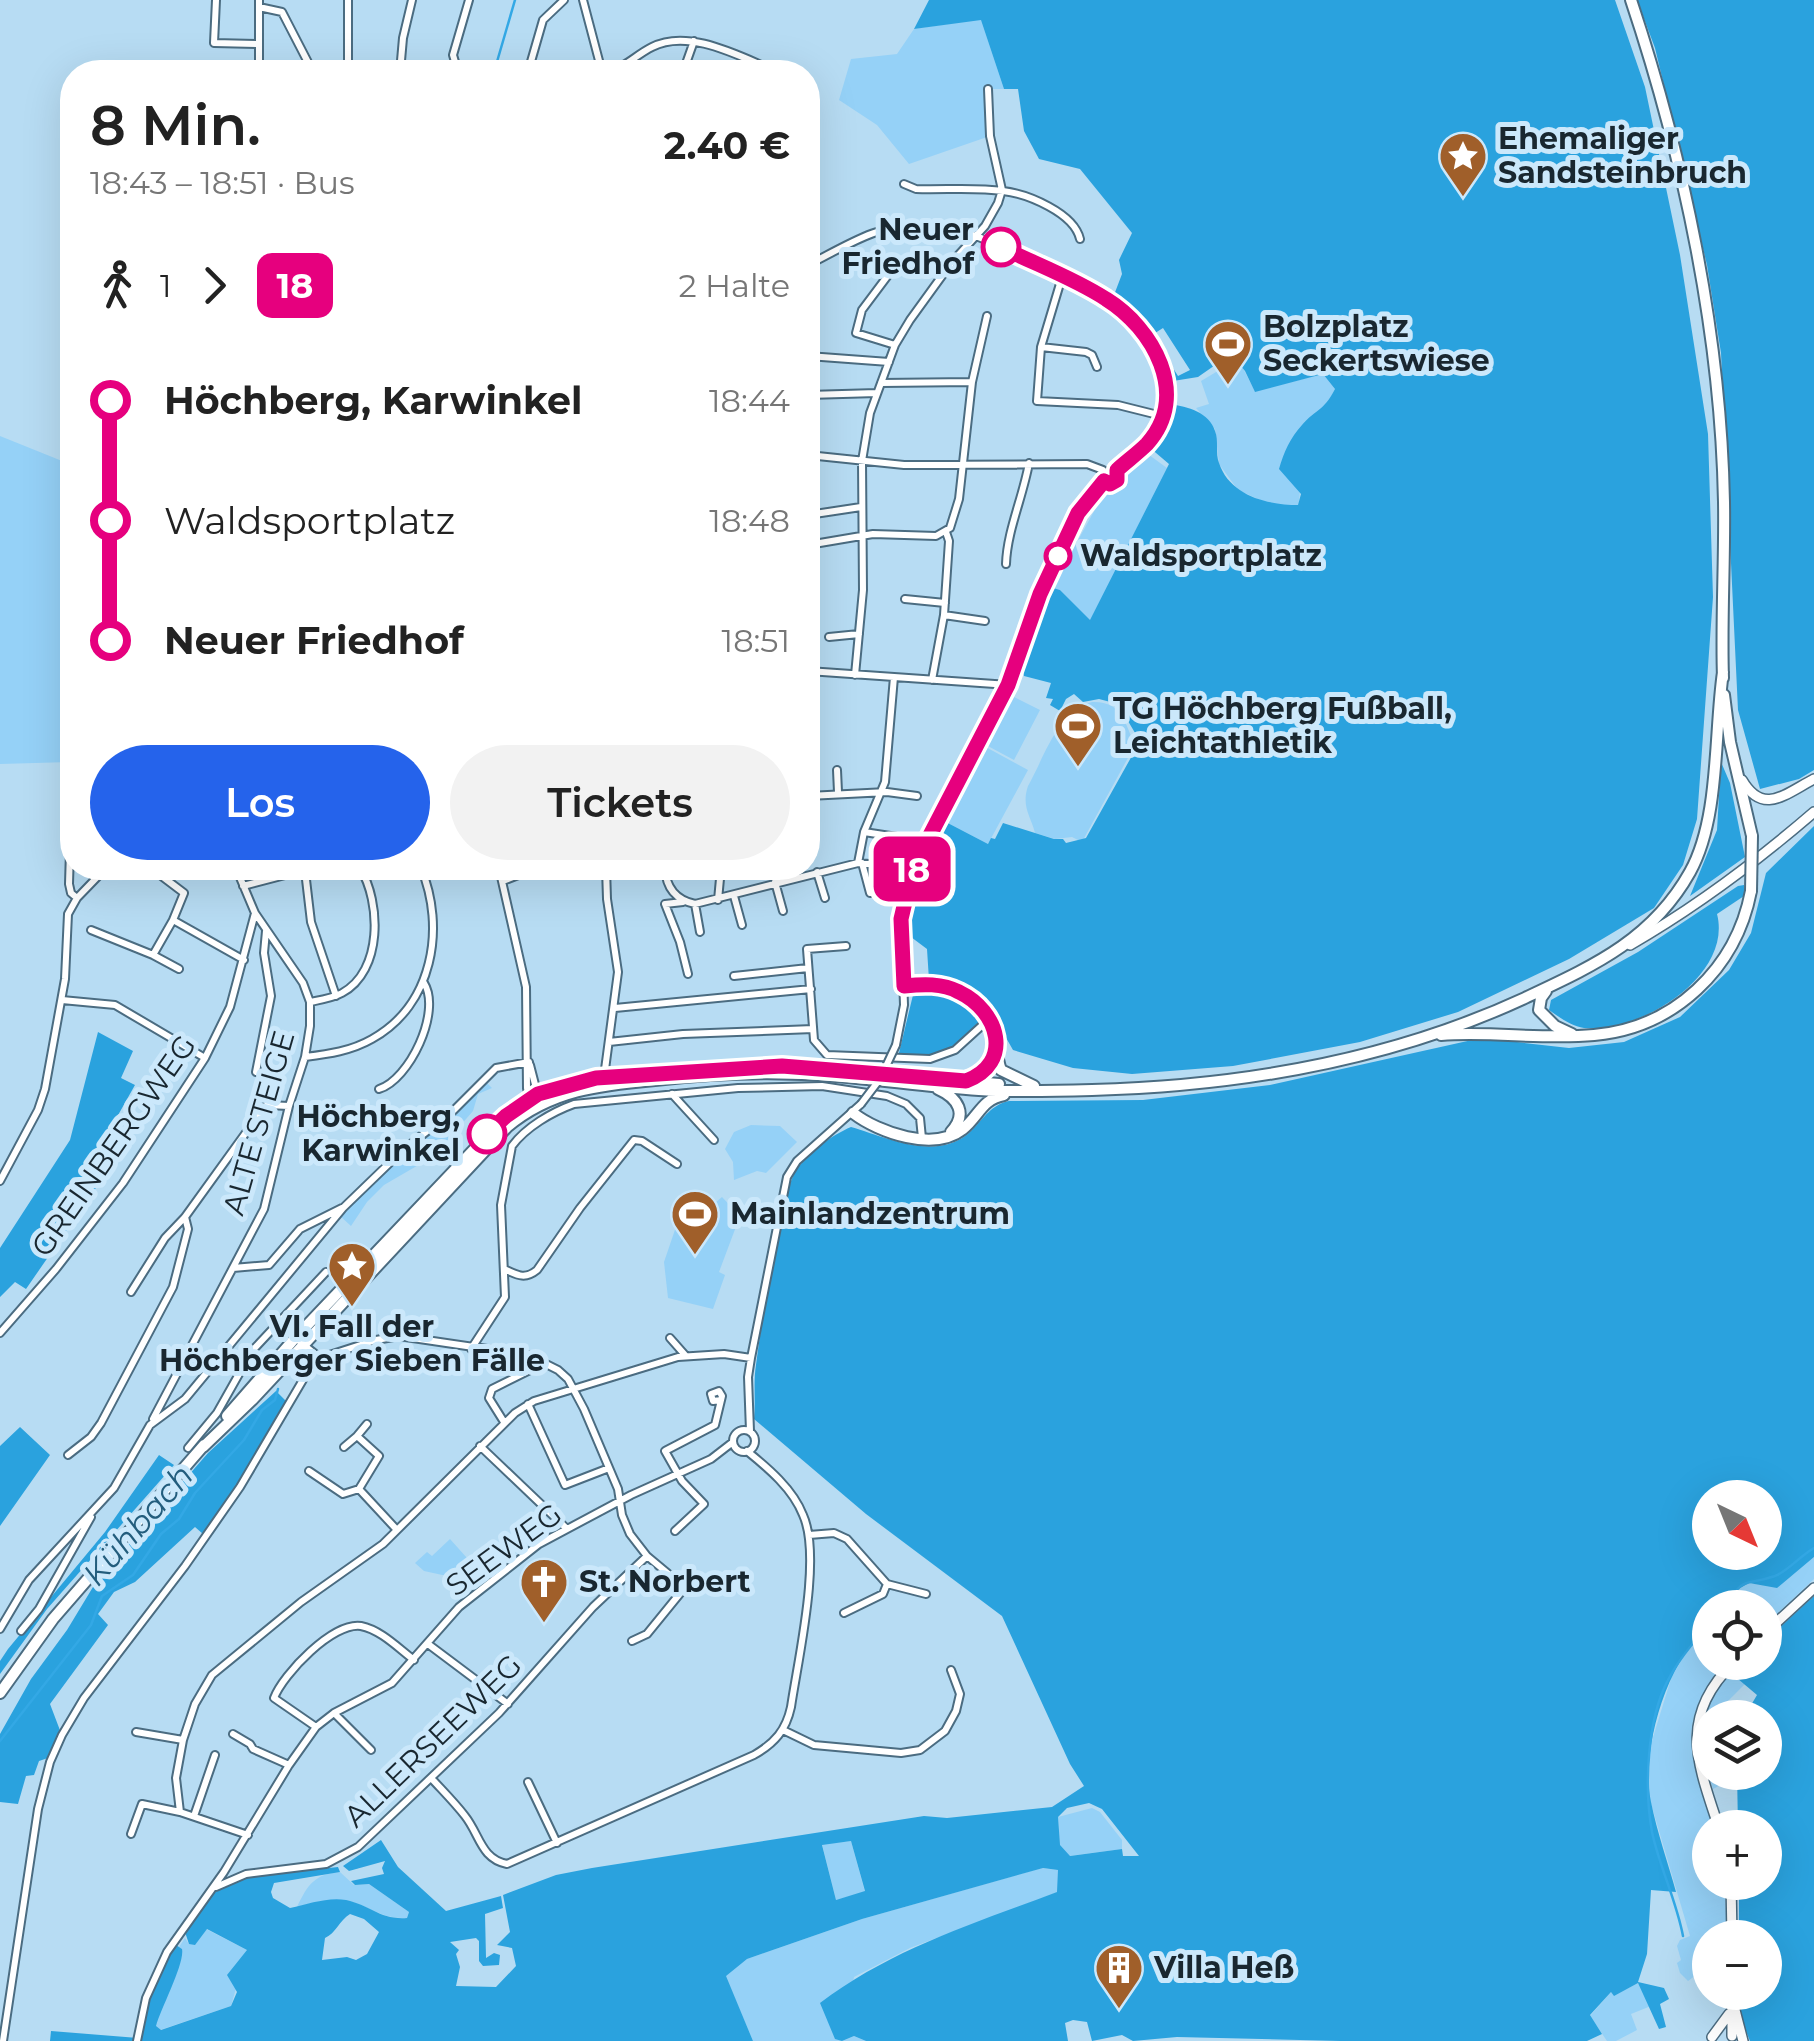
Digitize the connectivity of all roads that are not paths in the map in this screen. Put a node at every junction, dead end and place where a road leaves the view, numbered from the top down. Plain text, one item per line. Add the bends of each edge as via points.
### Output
1 (216, 0) edge
2 (348, 0) edge
3 (412, 0) edge
4 (469, 0) edge
5 (564, 0) edge
6 (583, 0) edge
7 (1632, 0) edge
8 (259, 4) edge
9 (694, 41) junction
10 (259, 44) junction
11 (258, 60) edge
12 (307, 60) edge
13 (348, 60) edge
14 (401, 60) edge
15 (454, 60) edge
16 (531, 60) edge
17 (600, 60) edge
18 (636, 60) edge
19 (687, 60) edge
20 (747, 60) edge
21 (988, 89) dead end
22 (904, 184) dead end
23 (1002, 190) junction
24 (977, 236) junction
25 (1080, 240) dead end
26 (820, 258) edge
27 (898, 262) dead end
28 (1062, 277) junction
29 (986, 316) dead end
30 (896, 346) junction
31 (1041, 348) junction
32 (820, 357) edge
33 (889, 362) junction
34 (1097, 367) dead end
35 (880, 382) junction
36 (972, 382) junction
37 (877, 393) junction
38 (820, 395) edge
39 (1162, 416) junction
40 (820, 456) edge
41 (862, 461) junction
42 (1030, 463) junction
43 (962, 464) junction
44 (1104, 470) junction
45 (1117, 470) junction
46 (1104, 481) junction
47 (861, 506) junction
48 (820, 513) edge
49 (946, 532) junction
50 (862, 536) junction
51 (820, 544) edge
52 (1006, 564) dead end
53 (906, 599) dead end
54 (945, 603) junction
55 (944, 615) junction
56 (986, 621) dead end
57 (859, 634) junction
58 (829, 637) dead end
59 (820, 672) edge
60 (1723, 672) junction
61 (855, 675) junction
62 (894, 677) junction
63 (932, 680) junction
64 (1008, 685) junction
65 (837, 770) dead end
66 (1738, 773) junction
67 (1814, 779) edge
68 (838, 792) junction
69 (820, 794) edge
70 (882, 794) junction
71 (917, 796) dead end
72 (1814, 812) edge
73 (864, 832) junction
74 (897, 837) dead end
75 (860, 863) junction
76 (913, 868) junction
77 (820, 871) edge
78 (69, 880) edge
79 (94, 880) edge
80 (167, 880) edge
81 (241, 880) edge
82 (259, 880) edge
83 (309, 880) edge
84 (365, 880) edge
85 (425, 880) edge
86 (503, 880) edge
87 (606, 880) edge
88 (668, 880) edge
89 (720, 880) edge
90 (784, 880) edge
91 (819, 880) edge
92 (776, 882) junction
93 (243, 886) junction
94 (870, 893) dead end
95 (734, 896) junction
96 (77, 898) junction
97 (825, 898) dead end
98 (718, 900) junction
99 (683, 902) junction
100 (665, 904) junction
101 (695, 904) junction
102 (654, 906) dead end
103 (783, 911) dead end
104 (255, 913) junction
105 (173, 920) junction
106 (742, 925) dead end
107 (91, 930) dead end
108 (266, 930) junction
109 (700, 932) dead end
110 (846, 946) dead end
111 (1624, 948) junction
112 (153, 955) junction
113 (244, 960) junction
114 (808, 968) junction
115 (180, 969) dead end
116 (688, 974) dead end
117 (734, 976) dead end
118 (424, 984) junction
119 (904, 986) junction
120 (1550, 986) junction
121 (811, 989) junction
122 (336, 996) junction
123 (62, 1000) junction
124 (310, 1002) junction
125 (615, 1008) junction
126 (989, 1019) junction
127 (813, 1029) junction
128 (1430, 1036) junction
129 (1582, 1036) junction
130 (609, 1042) junction
131 (996, 1051) junction
132 (305, 1057) junction
133 (205, 1058) junction
134 (529, 1063) junction
135 (256, 1072) dead end
136 (604, 1077) junction
137 (534, 1079) junction
138 (966, 1081) junction
139 (927, 1085) junction
140 (553, 1088) junction
141 (378, 1089) dead end
142 (1029, 1089) junction
143 (1044, 1090) junction
144 (672, 1093) junction
145 (535, 1101) junction
146 (289, 1106) junction
147 (857, 1109) junction
148 (945, 1137) junction
149 (922, 1138) junction
150 (714, 1140) dead end
151 (678, 1164) dead end
152 (0, 1181) edge
153 (343, 1208) junction
154 (184, 1217) junction
155 (233, 1268) junction
156 (504, 1270) junction
157 (326, 1272) dead end
158 (131, 1292) dead end
159 (278, 1323) junction
160 (0, 1333) edge
161 (310, 1334) junction
162 (670, 1338) dead end
163 (298, 1341) junction
164 (470, 1349) junction
165 (685, 1355) junction
166 (317, 1356) junction
167 (751, 1358) junction
168 (546, 1362) junction
169 (575, 1390) junction
170 (720, 1400) dead end
171 (528, 1404) junction
172 (748, 1413) junction
173 (504, 1422) junction
174 (367, 1424) dead end
175 (150, 1425) junction
176 (740, 1430) junction
177 (750, 1431) junction
178 (357, 1436) junction
179 (735, 1445) junction
180 (203, 1446) junction
181 (480, 1446) junction
182 (344, 1447) dead end
183 (188, 1448) dead end
184 (751, 1448) junction
185 (68, 1455) dead end
186 (609, 1468) junction
187 (309, 1471) dead end
188 (677, 1473) junction
189 (359, 1489) junction
190 (620, 1501) junction
191 (91, 1516) junction
192 (566, 1528) junction
193 (397, 1530) junction
194 (675, 1531) dead end
195 (809, 1536) junction
196 (647, 1556) junction
197 (887, 1584) junction
198 (1814, 1588) edge
199 (926, 1594) dead end
200 (844, 1613) dead end
201 (1782, 1617) edge
202 (0, 1628) edge
203 (22, 1631) dead end
204 (632, 1641) dead end
205 (428, 1644) junction
206 (414, 1660) junction
207 (950, 1670) dead end
208 (1719, 1680) edge
209 (0, 1693) edge
210 (508, 1704) junction
211 (334, 1713) junction
212 (316, 1726) junction
213 (783, 1730) junction
214 (136, 1732) dead end
215 (232, 1734) dead end
216 (183, 1740) junction
217 (371, 1750) dead end
218 (215, 1755) dead end
219 (289, 1766) junction
220 (432, 1779) junction
221 (528, 1782) dead end
222 (1713, 1810) edge
223 (180, 1812) junction
224 (194, 1816) junction
225 (132, 1834) dead end
226 (248, 1836) junction
227 (557, 1843) junction
228 (211, 1890) junction
229 (1729, 2010) edge
230 (1734, 2010) edge
231 (1738, 2037) edge
232 (137, 2039) edge
233 (1708, 2039) edge
234 (2, 2041) edge

1 - 10 street via 214,43
2 - 13 street
3 - 14 street
4 - 15 street
5 - 16 street via 543,20
6 - 17 street
7 - 60 main road via 1683,182 1705,309 1724,501
8 - 10 street
8 - 12 street via 282,12
9 - 18 street via 672,40
9 - 19 street
9 - 20 street
10 - 11 street
21 - 23 street
22 - 23 street
23 - 24 street
23 - 25 street via 1065,218
24 - 26 street via 904,225
24 - 28 street
24 - 30 street
27 - 30 street via 862,310 856,333
28 - 31 street
28 - 39 street via 1117,306 1148,338 1166,384
29 - 36 street
30 - 33 street
31 - 34 street via 1086,352
31 - 39 street via 1037,402 1118,406
32 - 33 street
33 - 35 street
35 - 36 street
35 - 37 street
36 - 43 street
37 - 38 street
37 - 41 street
39 - 45 street via 1146,444
40 - 41 street
41 - 43 street
41 - 47 street
42 - 43 street
42 - 44 street
42 - 52 street
43 - 49 street via 956,513
44 - 45 street
44 - 46 street
45 - 46 street via 1115,482
46 - 64 street via 1078,513 1050,571
47 - 48 street
47 - 50 street
49 - 50 street
49 - 54 street
50 - 51 street
50 - 57 street
53 - 54 street
54 - 55 street
55 - 56 street
55 - 63 street
57 - 58 street
57 - 61 street
59 - 61 street
60 - 66 main road
60 - 111 main road via 1700,849 1670,902
61 - 62 street
62 - 63 street
62 - 70 street
63 - 64 street
64 - 76 street
65 - 68 street
66 - 67 main road via 1762,800
66 - 129 main road, bridge via 1752,836 1751,891 1730,950 1672,1010 1640,1026
68 - 69 street
68 - 70 street
70 - 71 street
70 - 73 street
72 - 111 main road via 1736,876
73 - 74 street
73 - 75 street
75 - 76 street
75 - 77 street
75 - 94 street
76 - 119 street via 901,919
78 - 96 street
79 - 96 street
80 - 105 street via 184,893
81 - 93 street, ALTE STEIGE
82 - 93 street
83 - 122 street via 311,922
84 - 122 street via 373,901 372,948 358,977
85 - 118 street via 433,928
86 - 134 street via 526,987
87 - 125 street via 618,955
88 - 99 street
89 - 98 street
90 - 92 street
91 - 97 street
92 - 95 street
92 - 103 street
93 - 104 street, ALTE STEIGE
95 - 98 street
95 - 106 street
96 - 123 street via 68,914
98 - 101 street
99 - 100 street
99 - 101 street
100 - 102 street
100 - 116 street
101 - 109 street
104 - 108 street, ALTE STEIGE
104 - 113 street, GREINBERGWEG
105 - 112 street
105 - 113 street
107 - 112 street
108 - 124 street, ALTE STEIGE
108 - 135 street via 272,996
110 - 114 street via 807,949
111 - 120 main road
112 - 115 street
113 - 133 street, GREINBERGWEG
114 - 117 street
114 - 121 street
118 - 132 street via 399,1018 370,1040
118 - 141 street via 430,997 418,1047 404,1070
119 - 126 main road via 952,988
119 - 147 street, bridge via 896,1045
120 - 128 main road
120 - 129 main road via 1539,1004 1542,1016
121 - 125 street
121 - 127 street
122 - 124 street
123 - 133 street via 115,1004
123 - 152 street via 38,1110
124 - 132 street, ALTE STEIGE
125 - 130 street
126 - 127 street via 955,1050 930,1059 826,1055
126 - 131 main road
127 - 130 street
128 - 129 main road
128 - 143 main road via 1252,1078
130 - 136 street
131 - 138 main road via 984,1073
131 - 143 main road via 1005,1074
132 - 146 street, ALTE STEIGE
133 - 160 street, GREINBERGWEG via 123,1183
134 - 137 street
134 - 145 street
134 - 153 street via 496,1068
136 - 138 main road via 782,1066
136 - 140 main road
137 - 140 street
137 - 145 street
138 - 142 main road
139 - 142 main road
139 - 145 main road via 730,1074 601,1085
139 - 148 main road via 958,1104 959,1120
140 - 145 main road
142 - 143 main road
142 - 148 main road via 990,1099 968,1125
144 - 149 street via 806,1086 887,1096 915,1112
144 - 150 street
144 - 156 street via 574,1104 515,1141 501,1204
145 - 161 main road
145 - 163 main road via 486,1136
146 - 154 street via 262,1109
146 - 155 street, ALTE STEIGE via 264,1209
147 - 149 main road via 872,1126
147 - 167 street via 787,1177
148 - 149 main road
151 - 156 street via 634,1140 537,1270 522,1277
153 - 155 street via 300,1229 269,1265
153 - 175 street via 186,1399
154 - 158 street
154 - 185 street via 181,1261 162,1310 101,1424
155 - 175 street, ALTE STEIGE
156 - 164 street via 501,1307
157 - 159 street
159 - 163 street
159 - 183 street
161 - 163 main road
161 - 166 street
162 - 165 street
163 - 166 street
163 - 180 main road
163 - 180 main road via 252,1400
164 - 166 street via 399,1336
164 - 168 street
165 - 167 street
165 - 169 street
166 - 234 street via 240,1488 62,1735 38,1809
167 - 172 street
168 - 169 street
168 - 173 street via 492,1389 489,1398
169 - 171 street
169 - 186 street
170 - 188 street via 715,1425 664,1451
171 - 173 street
171 - 186 street via 563,1484
172 - 176 street
172 - 177 street
173 - 181 street
174 - 178 street
175 - 191 street, ALTE STEIGE
176 - 177 street
176 - 179 street
177 - 184 street
178 - 182 street
178 - 189 street via 380,1458
179 - 184 street
179 - 188 street, SEEWEG
180 - 209 main road
181 - 192 street
181 - 193 street
184 - 195 street via 796,1500
186 - 190 street
187 - 189 street via 343,1494
188 - 190 street, SEEWEG
188 - 194 street via 704,1504
189 - 193 street
190 - 192 street, SEEWEG
190 - 196 street via 630,1534
191 - 202 street via 27,1582
191 - 203 street
192 - 205 street, SEEWEG via 459,1608
193 - 216 street via 220,1666 200,1694
195 - 197 street via 841,1535
195 - 213 street via 800,1649
196 - 204 street via 682,1591 647,1634
196 - 210 street, ALLERSEEWEG via 592,1607
197 - 199 street
197 - 200 street via 883,1594
198 - 201 main road
205 - 206 street, SEEWEG
205 - 210 street
206 - 211 street, SEEWEG via 382,1690
206 - 212 street via 365,1627 323,1642 274,1698
207 - 213 street via 960,1694 956,1711 920,1750 814,1745
208 - 222 main road via 1696,1730
210 - 220 street, ALLERSEEWEG
211 - 212 street, SEEWEG
211 - 217 street
212 - 219 street, SEEWEG
213 - 227 street via 754,1755
214 - 216 street
215 - 219 street
216 - 223 street via 176,1778
218 - 224 street
219 - 226 street, SEEWEG
220 - 227 street via 494,1860 511,1863
220 - 228 street, ALLERSEEWEG via 344,1855 326,1864 246,1874
221 - 227 street
223 - 224 street
223 - 225 street via 142,1804
224 - 226 street
226 - 228 street, SEEWEG
228 - 232 street, SEEWEG via 162,1960
229 - 233 main road
230 - 231 main road
231 - 233 main road

